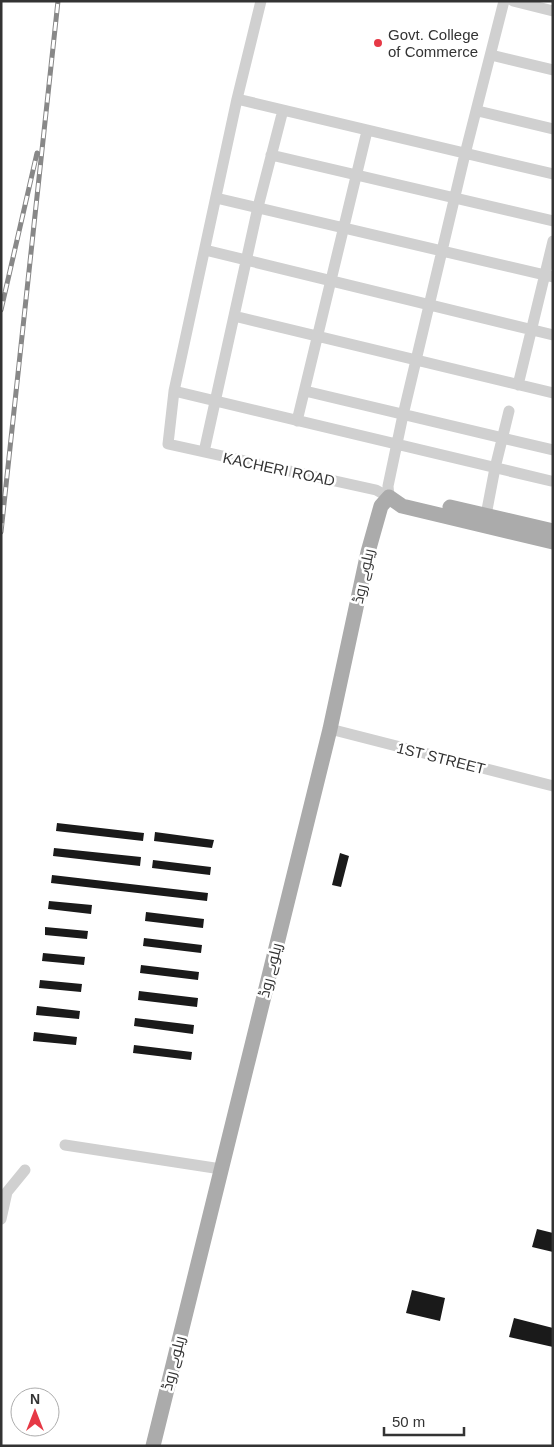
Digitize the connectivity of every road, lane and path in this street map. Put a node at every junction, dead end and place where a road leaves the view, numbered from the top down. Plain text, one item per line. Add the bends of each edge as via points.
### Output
1 (261, 1) edge
2 (504, 1) edge
3 (513, 1) edge
4 (553, 11) edge
5 (491, 55) junction
6 (553, 70) edge
7 (237, 99) junction
8 (283, 110) junction
9 (478, 111) junction
10 (553, 129) edge
11 (367, 131) junction
12 (465, 154) junction
13 (271, 155) junction
14 (553, 174) edge
15 (357, 176) junction
16 (216, 198) junction
17 (455, 199) junction
18 (258, 207) junction
19 (553, 221) edge
20 (344, 227) junction
21 (553, 241) edge
22 (204, 250) junction
23 (443, 251) junction
24 (247, 261) junction
25 (549, 276) edge
26 (331, 281) junction
27 (430, 305) junction
28 (234, 316) junction
29 (532, 330) junction
30 (553, 335) edge
31 (318, 336) junction
32 (416, 360) junction
33 (518, 385) junction
34 (174, 391) junction
35 (305, 391) junction
36 (553, 393) edge
37 (215, 401) junction
38 (509, 411) dead end
39 (403, 415) junction
40 (297, 420) junction
41 (502, 439) junction
42 (398, 444) junction
43 (553, 450) edge
44 (204, 452) junction
45 (495, 468) junction
46 (551, 481) dead end
47 (389, 497) junction
48 (486, 515) junction
49 (553, 531) edge
50 (553, 542) edge
51 (330, 729) junction
52 (553, 786) edge
53 (64, 1144) dead end
54 (221, 1169) junction
55 (25, 1170) dead end
56 (1, 1219) edge
57 (153, 1446) edge

1 - 7 street
2 - 5 street
3 - 4 street
5 - 6 street
5 - 9 street
7 - 8 street
7 - 16 street
8 - 11 street
8 - 13 street
9 - 10 street
9 - 12 street
11 - 12 street
11 - 15 street
12 - 14 street
12 - 17 street
13 - 15 street
13 - 18 street
15 - 17 street
15 - 20 street
16 - 18 street
16 - 22 street
17 - 19 street
17 - 23 street
18 - 20 street
18 - 24 street
20 - 23 street
20 - 26 street
21 - 25 street
22 - 24 street
22 - 34 street
23 - 25 street
23 - 27 street
24 - 26 street
24 - 28 street
25 - 29 street
26 - 27 street
26 - 31 street
27 - 29 street
27 - 32 street
28 - 31 street
28 - 37 street
29 - 30 street
29 - 33 street
31 - 32 street
31 - 35 street
32 - 33 street
32 - 39 street
33 - 36 street
34 - 37 street
34 - 44 street, KACHERI ROAD via 168,444
35 - 39 street
35 - 40 street
37 - 40 street
37 - 44 street
38 - 41 street
39 - 41 street
39 - 42 street
40 - 42 street
41 - 43 street
41 - 45 street
42 - 45 street
42 - 47 street via 388,486
44 - 47 street, KACHERI ROAD via 376,490
45 - 46 street
45 - 48 street
47 - 48 main road, KACHERI ROAD
47 - 50 main road, KACHERI ROAD via 402,506
47 - 51 main road, ریلوے روڈ via 381,506 376,520
48 - 49 main road, KACHERI ROAD
51 - 52 street, 1ST STREET
51 - 54 main road, ریلوے روڈ
53 - 54 street
54 - 57 main road, ریلوے روڈ
55 - 56 street via 7,1192

